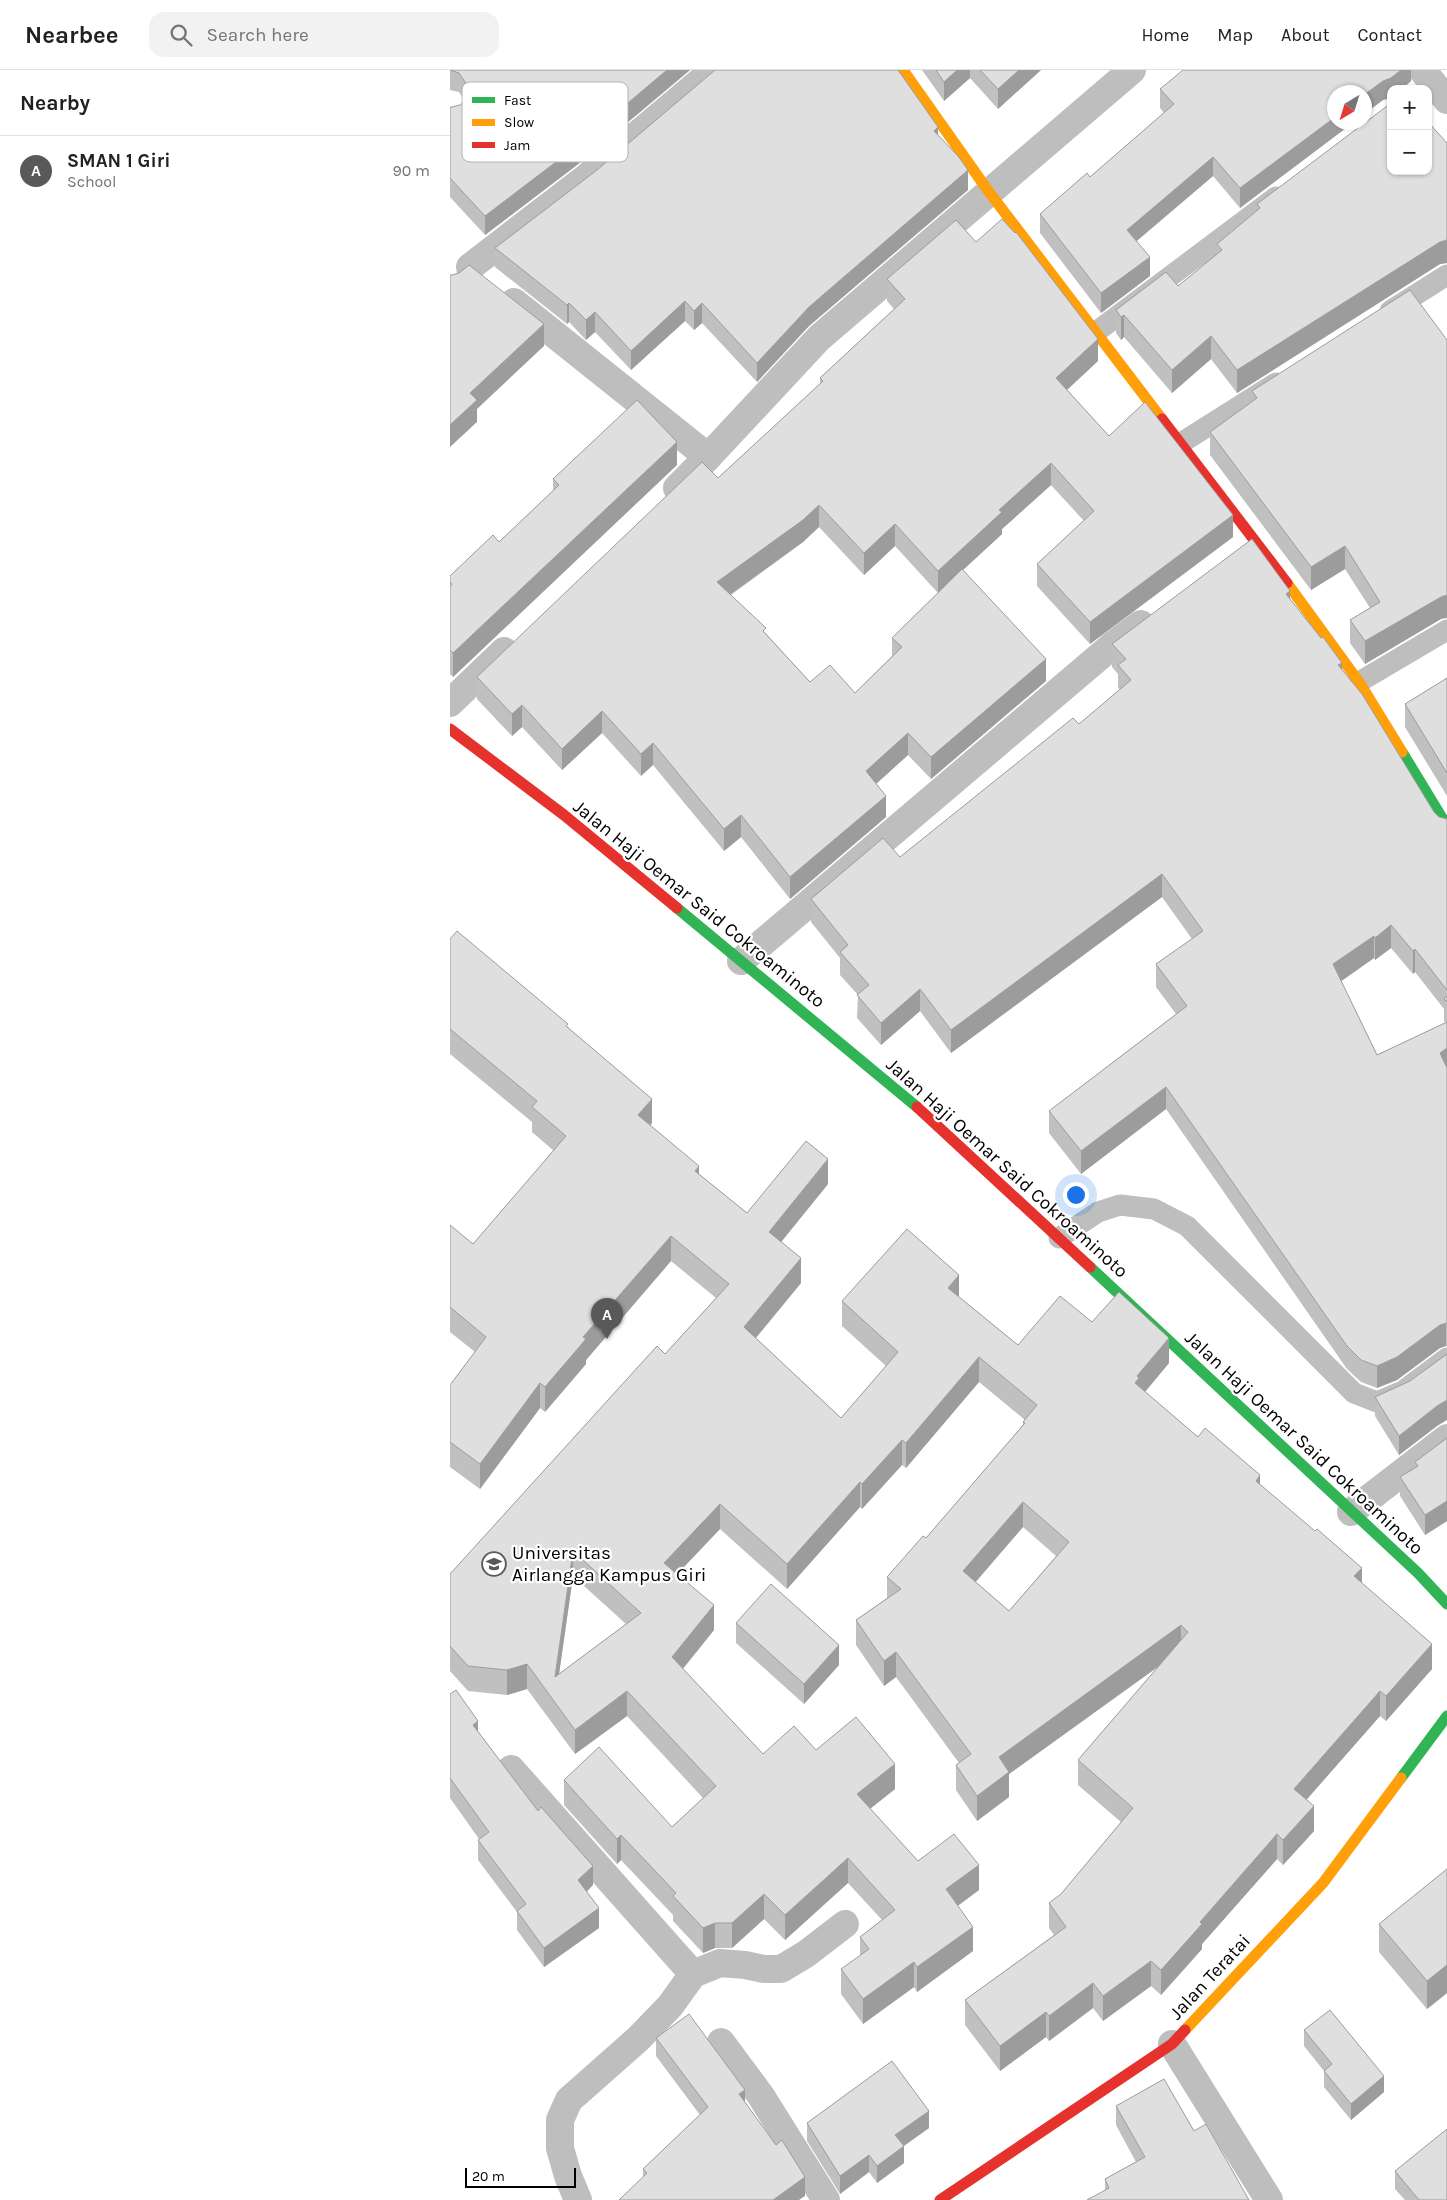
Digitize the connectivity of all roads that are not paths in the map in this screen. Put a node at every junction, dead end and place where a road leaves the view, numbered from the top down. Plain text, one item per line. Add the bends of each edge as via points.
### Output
1 (714, 70) edge
2 (903, 70) edge
3 (1132, 70) edge
4 (628, 142) edge
5 (605, 162) edge
6 (1295, 182) edge
7 (989, 192) junction
8 (460, 274) edge
9 (1447, 275) edge
10 (1372, 322) edge
11 (1096, 332) junction
12 (1289, 375) edge
13 (1181, 443) junction
14 (708, 457) junction
15 (659, 505) edge
16 (1255, 540) junction
17 (1231, 557) edge
18 (1160, 610) edge
19 (1447, 630) edge
20 (522, 634) edge
21 (1359, 682) junction
22 (450, 702) edge
23 (450, 728) edge
24 (1447, 826) edge
25 (741, 961) junction
26 (1059, 1238) junction
27 (1447, 1358) edge
28 (1447, 1438) edge
29 (1351, 1512) junction
30 (1447, 1604) edge
31 (1447, 1716) edge
32 (511, 1769) dead end
33 (845, 1924) dead end
34 (693, 1974) junction
35 (721, 2042) dead end
36 (1172, 2044) junction
37 (578, 2199) edge
38 (826, 2200) edge
39 (940, 2200) edge
40 (1269, 2200) edge

1 - 4 street
2 - 7 street
3 - 7 street
5 - 8 street
6 - 11 lane
7 - 11 street
7 - 14 street via 819,338
8 - 14 street
9 - 10 lane
11 - 13 street
12 - 13 lane
13 - 16 street
14 - 15 street
16 - 17 street
16 - 21 street
18 - 25 street via 1113,645
19 - 21 lane
20 - 22 street
21 - 24 street
23 - 25 street, Jalan Haji Oemar Said Cokroaminoto via 564,815
25 - 26 street, Jalan Haji Oemar Said Cokroaminoto via 918,1106
26 - 27 lane via 1098,1212 1120,1205 1154,1210 1186,1226 1354,1393 1377,1402 1403,1391
26 - 29 street, Jalan Haji Oemar Said Cokroaminoto
28 - 29 street
29 - 30 street, Jalan Haji Oemar Said Cokroaminoto
31 - 36 street, Jalan Teratai via 1323,1883
32 - 34 street
33 - 34 street via 781,1969 720,1963
34 - 37 street via 670,2006 638,2039 569,2100 560,2120 560,2148
35 - 38 street via 766,2103
36 - 39 street, Jalan Teratai
36 - 40 street

